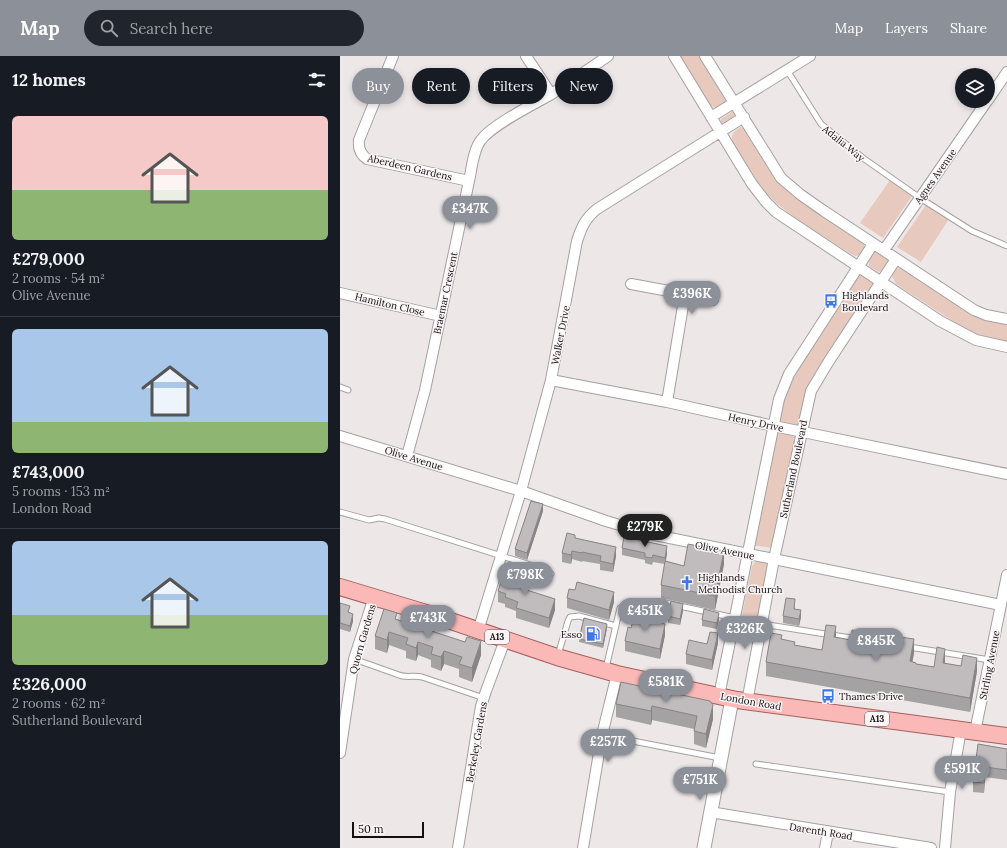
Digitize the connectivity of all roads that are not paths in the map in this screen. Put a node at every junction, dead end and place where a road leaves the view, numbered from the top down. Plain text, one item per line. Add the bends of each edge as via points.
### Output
1 (393, 56) edge
2 (526, 56) edge
3 (608, 56) edge
4 (674, 56) edge
5 (705, 56) edge
6 (810, 56) edge
7 (787, 70) junction
8 (1007, 72) edge
9 (995, 90) edge
10 (551, 94) junction
11 (734, 102) junction
12 (982, 108) edge
13 (711, 117) junction
14 (744, 117) junction
15 (720, 132) junction
16 (469, 181) junction
17 (920, 198) junction
18 (873, 244) junction
19 (1007, 246) edge
20 (884, 250) junction
21 (896, 259) junction
22 (859, 268) junction
23 (881, 282) junction
24 (631, 284) dead end
25 (340, 293) edge
26 (684, 294) junction
27 (713, 300) dead end
28 (441, 316) junction
29 (1007, 319) edge
30 (1007, 347) edge
31 (551, 380) junction
32 (340, 387) edge
33 (348, 390) dead end
34 (667, 402) junction
35 (774, 426) junction
36 (801, 432) junction
37 (340, 436) edge
38 (406, 456) junction
39 (1007, 474) edge
40 (521, 491) junction
41 (340, 512) edge
42 (748, 554) junction
43 (501, 555) junction
44 (774, 558) junction
45 (551, 574) dead end
46 (1007, 575) edge
47 (340, 587) edge
48 (374, 597) junction
49 (661, 602) dead end
50 (1001, 605) junction
51 (620, 608) dead end
52 (735, 618) junction
53 (762, 624) junction
54 (616, 626) junction
55 (478, 631) junction
56 (505, 640) junction
57 (865, 640) edge
58 (903, 646) edge
59 (557, 658) junction
60 (354, 659) junction
61 (990, 660) junction
62 (611, 672) junction
63 (484, 698) junction
64 (733, 699) junction
65 (968, 731) junction
66 (602, 735) junction
67 (1007, 736) edge
68 (340, 752) edge
69 (721, 758) junction
70 (756, 764) dead end
71 (950, 792) junction
72 (710, 812) junction
73 (828, 832) junction
74 (458, 848) edge
75 (583, 848) edge
76 (704, 848) edge
77 (825, 848) edge
78 (931, 848) edge
79 (945, 848) edge

1 - 16 street, Aberdeen Gardens via 360,140 362,154 367,158
2 - 10 street
3 - 10 street, Braemar Crescent
4 - 13 street
5 - 11 street
6 - 7 street
7 - 11 street
7 - 17 lane, Adalia Way via 821,124 863,158
8 - 9 street, Agnes Avenue
10 - 16 street, Braemar Crescent via 508,119 480,140
11 - 13 street
11 - 14 street
12 - 17 street, Agnes Avenue
13 - 15 street
14 - 15 street, Walker Drive
14 - 18 street via 781,178 801,195
15 - 22 street via 752,184 776,212
15 - 31 street, Walker Drive via 597,209 582,226
16 - 28 street, Braemar Crescent
17 - 19 lane, Adalia Way via 972,231
17 - 20 street, Agnes Avenue
18 - 20 street
18 - 22 street
20 - 21 street
21 - 23 street, Sutherland Boulevard
21 - 29 street via 974,310
22 - 23 street
22 - 35 street via 789,374 779,399
23 - 30 street via 967,336
23 - 36 street, Sutherland Boulevard via 813,388
24 - 26 street
25 - 28 street, Hamilton Close
26 - 27 street
26 - 34 street
28 - 38 street, Braemar Crescent via 425,390
31 - 34 street, Henry Drive
31 - 40 street, Walker Drive
32 - 33 lane
34 - 35 street, Henry Drive
35 - 36 street, Henry Drive
35 - 42 street
36 - 39 street, Henry Drive
36 - 44 street, Sutherland Boulevard
37 - 38 street, Olive Avenue
38 - 40 street, Olive Avenue
40 - 42 street, Olive Avenue via 627,528
40 - 43 street, Walker Drive
41 - 43 lane via 369,520 385,519
42 - 44 street, Olive Avenue
42 - 52 street
43 - 45 lane
43 - 55 street, Walker Drive
44 - 50 street, Olive Avenue
44 - 53 street, Sutherland Boulevard
46 - 50 street, Stirling Avenue
47 - 48 main road, London Road / A13
48 - 55 main road, London Road / A13
48 - 60 street, Quorn Gardens
49 - 52 lane
50 - 61 street, Stirling Avenue
51 - 54 lane
52 - 64 street
53 - 57 lane
53 - 64 street, Sutherland Boulevard
54 - 59 lane via 579,616 570,617
54 - 62 lane
55 - 56 main road, London Road / A13
56 - 59 main road, London Road / A13
56 - 63 street, Berkeley Gardens
58 - 61 lane
59 - 62 main road, London Road / A13
60 - 63 lane via 399,676 422,677
60 - 68 street, Quorn Gardens
61 - 65 street, Stirling Avenue
62 - 64 main road, London Road / A13
62 - 66 street
63 - 74 street, Berkeley Gardens
64 - 65 main road, London Road / A13
64 - 69 street
65 - 67 main road, London Road / A13
65 - 71 street, Stirling Avenue
66 - 69 lane
66 - 75 street
69 - 72 street
70 - 71 lane
71 - 79 street, Stirling Avenue
72 - 73 street, Darenth Road
72 - 76 street
73 - 77 street
73 - 78 street, Darenth Road

